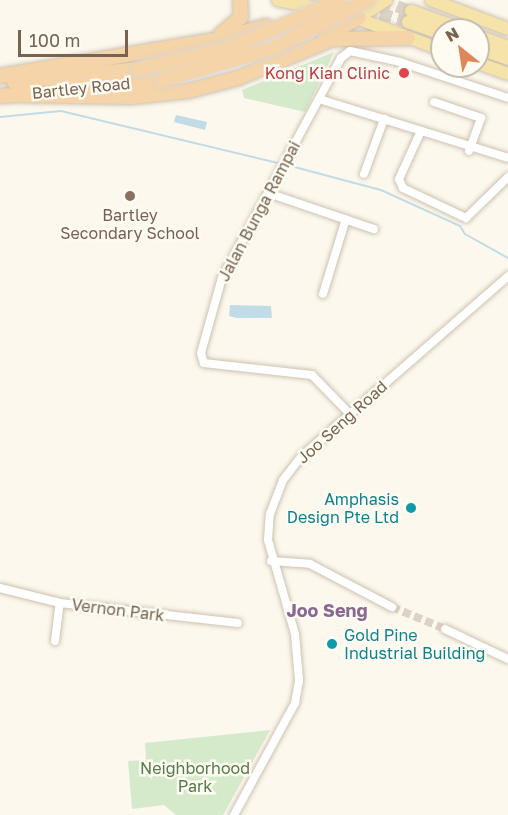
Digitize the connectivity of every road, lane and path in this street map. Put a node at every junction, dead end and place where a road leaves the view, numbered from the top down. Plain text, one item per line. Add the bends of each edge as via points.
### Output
1 (240, 0) edge
2 (278, 0) edge
3 (368, 0) tunnel mouth
4 (386, 0) edge
5 (431, 0) edge
6 (452, 0) edge
7 (320, 3) edge
8 (359, 17) junction
9 (476, 17) junction
10 (430, 21) edge
11 (271, 25) junction
12 (430, 27) edge
13 (508, 29) edge
14 (408, 38) junction
15 (206, 41) junction
16 (490, 41) edge
17 (430, 46) edge
18 (508, 48) edge
19 (306, 49) junction
20 (490, 52) edge
21 (508, 59) edge
22 (283, 60) junction
23 (490, 67) edge
24 (508, 74) edge
25 (0, 76) edge
26 (0, 83) edge
27 (20, 95) junction
28 (0, 96) edge
29 (508, 98) edge
30 (319, 99) junction
31 (434, 102) dead end
32 (384, 119) junction
33 (421, 131) junction
34 (470, 149) junction
35 (508, 158) edge
36 (364, 174) dead end
37 (508, 177) edge
38 (268, 193) junction
39 (346, 219) junction
40 (374, 229) dead end
41 (508, 276) edge
42 (323, 294) dead end
43 (350, 414) junction
44 (271, 561) junction
45 (0, 588) edge
46 (60, 603) junction
47 (392, 607) tunnel mouth
48 (238, 623) dead end
49 (445, 629) tunnel mouth
50 (55, 641) dead end
51 (508, 659) edge
52 (234, 815) edge

1 - 15 highway via 243,8 237,24
2 - 7 main road
3 - 27 highway, Bartley Road, bridge via 271,49 162,80
4 - 8 main road
5 - 9 main road
6 - 9 main road
7 - 8 main road
7 - 11 highway
7 - 19 highway
7 - 26 highway, Bartley Road, bridge via 227,49 139,69
8 - 14 main road
8 - 19 highway
9 - 13 main road
10 - 12 main road via 410,16
11 - 15 highway
11 - 22 highway via 291,28 298,43
14 - 17 main road
14 - 19 highway via 356,36 332,39
15 - 25 highway
16 - 18 main road
19 - 22 highway
20 - 21 main road
22 - 27 highway via 238,78 188,91 131,97
23 - 24 main road
27 - 28 highway, Bartley Road
29 - 30 street, Jalan Bunga Rampai via 391,59 350,51 341,58
30 - 32 street
30 - 38 street, Jalan Bunga Rampai
31 - 34 street via 481,118
32 - 33 street
32 - 36 street
33 - 34 street
33 - 37 street via 399,179 403,188 466,218
34 - 35 street
38 - 39 street
38 - 43 street, Jalan Bunga Rampai via 222,278 202,359 209,366 312,375
39 - 40 street
39 - 42 street
41 - 43 street, Joo Seng Road
43 - 44 street, Joo Seng Road via 302,456 283,480 270,514
44 - 47 street via 310,564
44 - 52 street, Joo Seng Road via 296,634 299,680 295,703
45 - 46 street, Vernon Park
46 - 48 street, Vernon Park
46 - 50 street
49 - 51 street

